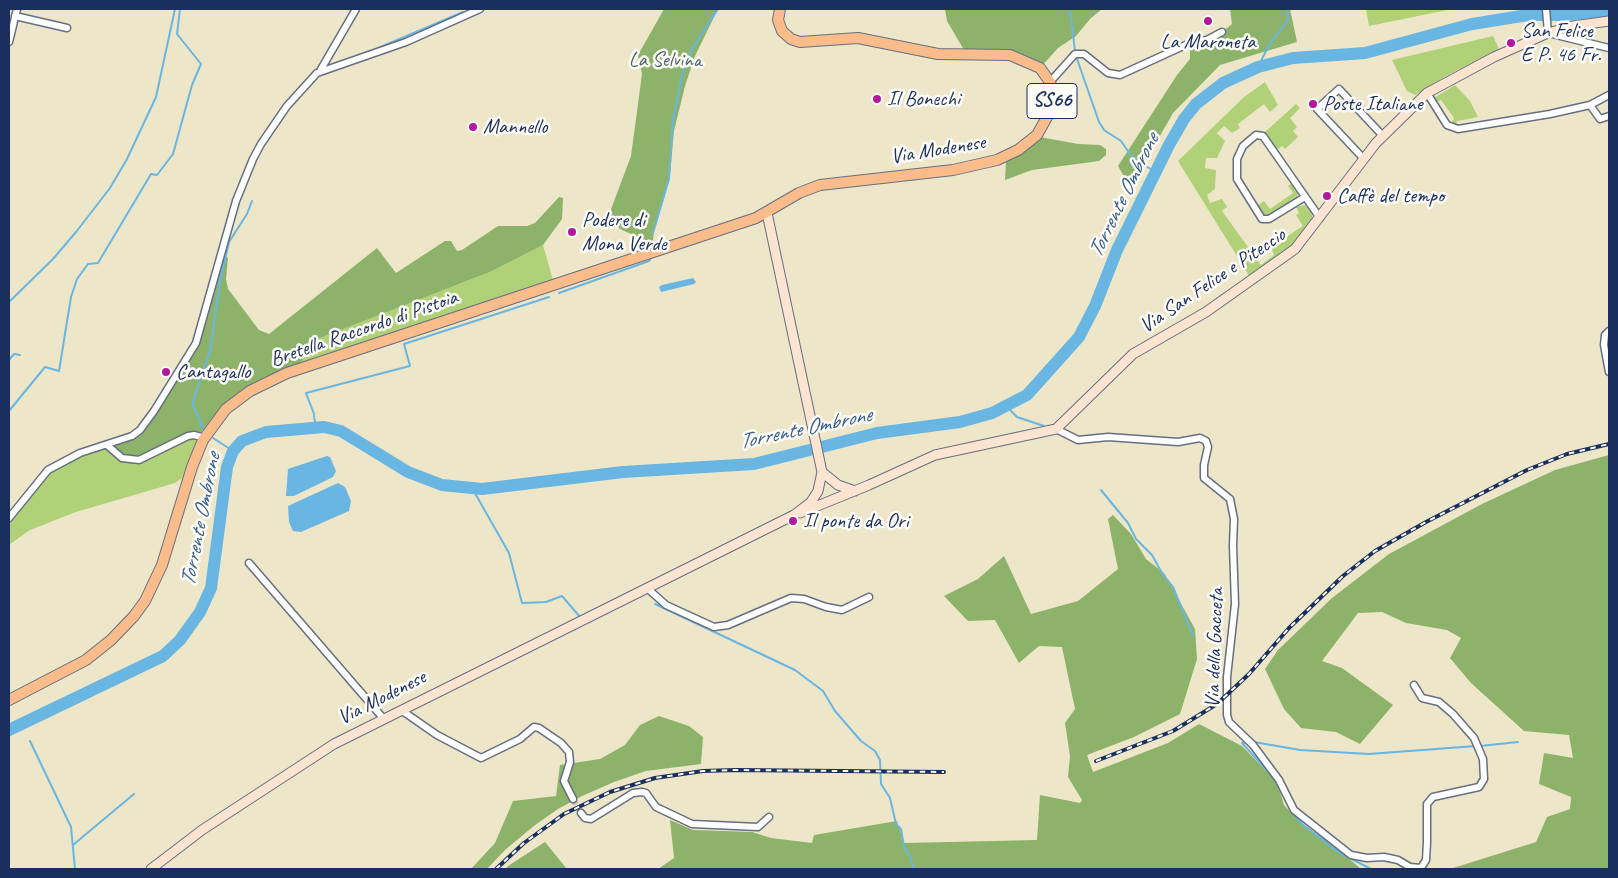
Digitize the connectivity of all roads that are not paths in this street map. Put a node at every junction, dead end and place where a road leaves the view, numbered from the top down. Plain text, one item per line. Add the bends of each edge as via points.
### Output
1 (356, 9) edge
2 (480, 9) edge
3 (780, 9) edge
4 (1546, 9) edge
5 (466, 11) edge
6 (14, 12) edge
7 (1609, 21) edge
8 (67, 28) dead end
9 (1547, 29) junction
10 (1222, 32) dead end
11 (9, 42) edge
12 (1609, 48) edge
13 (320, 71) junction
14 (1050, 82) junction
15 (1427, 93) junction
16 (1609, 95) edge
17 (1590, 105) junction
18 (1609, 116) edge
19 (1383, 136) junction
20 (1364, 158) junction
21 (1305, 197) junction
22 (767, 213) junction
23 (1320, 218) junction
24 (1609, 331) edge
25 (1609, 372) edge
26 (1056, 428) junction
27 (205, 438) junction
28 (107, 445) junction
29 (821, 468) junction
30 (856, 491) junction
31 (797, 514) junction
32 (9, 518) edge
33 (249, 563) dead end
34 (646, 588) junction
35 (869, 597) dead end
36 (1414, 685) dead end
37 (9, 700) edge
38 (400, 710) junction
39 (383, 718) junction
40 (573, 799) tunnel mouth
41 (582, 813) dead end
42 (769, 817) dead end
43 (151, 869) edge

1 - 13 street
2 - 5 street
3 - 14 main road, SS66 via 778,20 782,31 800,42 858,38 938,54 1010,55 1040,68
4 - 9 street
5 - 13 street via 406,42
6 - 8 street
6 - 11 street
7 - 9 street, Via San Felice e Piteccio
9 - 12 street
9 - 15 street, Via San Felice e Piteccio
10 - 14 street via 1120,75 1108,72 1084,54 1075,54
13 - 28 street via 287,106 253,159 236,201 196,343 140,430
14 - 22 main road, Via Modenese / SS66 via 1052,108 1046,121 1028,142 1008,155 959,169 820,184
15 - 17 street via 1448,125 1458,129
15 - 19 street, Via San Felice e Piteccio
16 - 17 street
17 - 18 street via 1600,120
19 - 20 street, Via San Felice e Piteccio
19 - 20 street via 1339,89 1317,108
20 - 23 street, Via San Felice e Piteccio
21 - 21 street via 1263,136 1256,136 1243,146 1237,159 1237,179 1262,219 1269,220
21 - 23 street
22 - 27 main road, Bretella Raccordo di Pistoia via 276,377 250,390 226,409
22 - 29 street
23 - 26 street, Via San Felice e Piteccio via 1302,243 1287,256 1206,312 1133,354
24 - 25 street via 1604,345
26 - 30 street via 935,455
26 - 36 street, Via della Gacceta via 1078,440 1108,437 1178,442 1200,438 1206,441 1204,478 1230,499 1234,513 1235,604 1227,677 1229,722 1253,745 1279,780 1294,810 1351,855 1384,857 1421,868 1426,860 1427,804 1433,798 1479,787 1484,779 1483,759 1474,738 1439,702 1422,698
27 - 28 street via 188,436 139,460 122,458
27 - 37 main road, Bretella Raccordo di Pistoia via 192,467 162,565 134,616 86,660
28 - 32 street via 53,466
29 - 30 street via 838,485
29 - 31 street via 816,496
30 - 31 street
31 - 34 street, Via Modenese
33 - 39 street
34 - 35 street via 666,605 714,627 728,625 791,598 842,610
34 - 38 street, Via Modenese
38 - 39 street, Via Modenese
38 - 40 street via 481,758 520,739 534,727 539,728 567,749 570,759 564,781
39 - 43 street, Via Modenese via 334,744 216,821
41 - 42 street via 591,819 633,793 642,792 656,807 692,824 758,827

